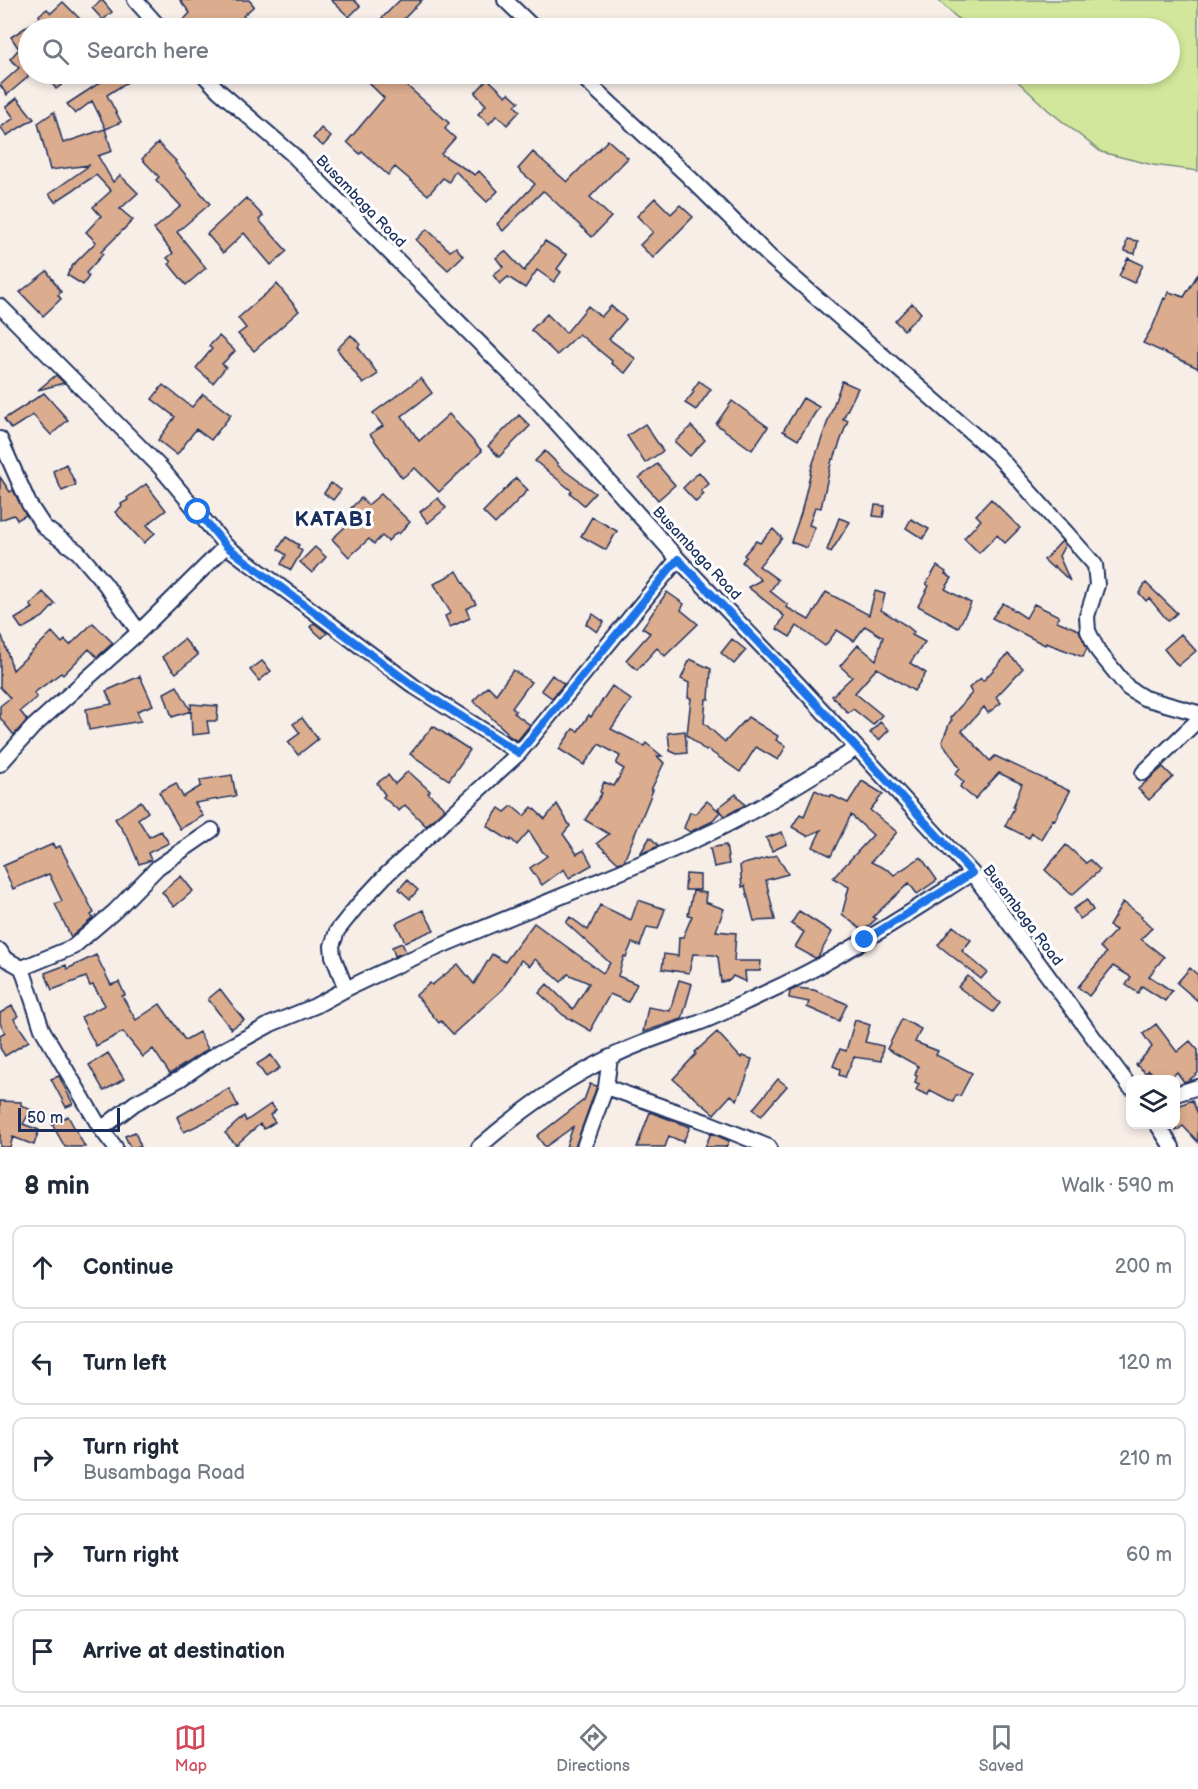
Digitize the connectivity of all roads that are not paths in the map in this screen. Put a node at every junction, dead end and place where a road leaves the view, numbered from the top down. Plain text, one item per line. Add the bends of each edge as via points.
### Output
1 (135, 0) edge
2 (505, 0) edge
3 (151, 18) edge
4 (524, 18) edge
5 (212, 84) edge
6 (590, 84) edge
7 (0, 306) edge
8 (0, 439) edge
9 (226, 546) junction
10 (678, 559) junction
11 (139, 632) junction
12 (1198, 713) edge
13 (1198, 720) edge
14 (857, 748) junction
15 (519, 753) junction
16 (0, 764) edge
17 (1143, 773) dead end
18 (212, 830) dead end
19 (972, 873) junction
20 (0, 951) edge
21 (22, 968) junction
22 (346, 989) junction
23 (610, 1057) junction
24 (1126, 1080) edge
25 (1198, 1087) edge
26 (606, 1088) junction
27 (1180, 1093) edge
28 (101, 1129) junction
29 (1160, 1129) edge
30 (114, 1147) edge
31 (479, 1147) edge
32 (584, 1147) edge
33 (769, 1147) edge
34 (1172, 1147) edge

1 - 3 street
2 - 4 street
5 - 10 street, Busambaga Road via 292,154 540,403
6 - 12 street via 770,256 997,455 1095,565 1097,585 1088,631 1098,651 1128,688 1144,698
7 - 9 street via 160,467
8 - 11 street via 29,504 44,527 78,552
9 - 11 street
9 - 15 street via 415,687
10 - 14 street, Busambaga Road
10 - 15 street
11 - 16 street via 33,727
13 - 17 street
14 - 19 street, Busambaga Road
14 - 22 street via 700,838
15 - 22 street via 386,875 337,931 333,956
18 - 21 street via 158,867 116,911 73,947
19 - 23 street via 865,940 762,995
19 - 24 street, Busambaga Road
20 - 21 street via 4,958
21 - 28 street via 42,1029
22 - 28 street via 218,1053 135,1103
23 - 26 street
23 - 31 street via 565,1083
25 - 27 street
26 - 32 street
26 - 33 street
28 - 30 street
29 - 34 street

